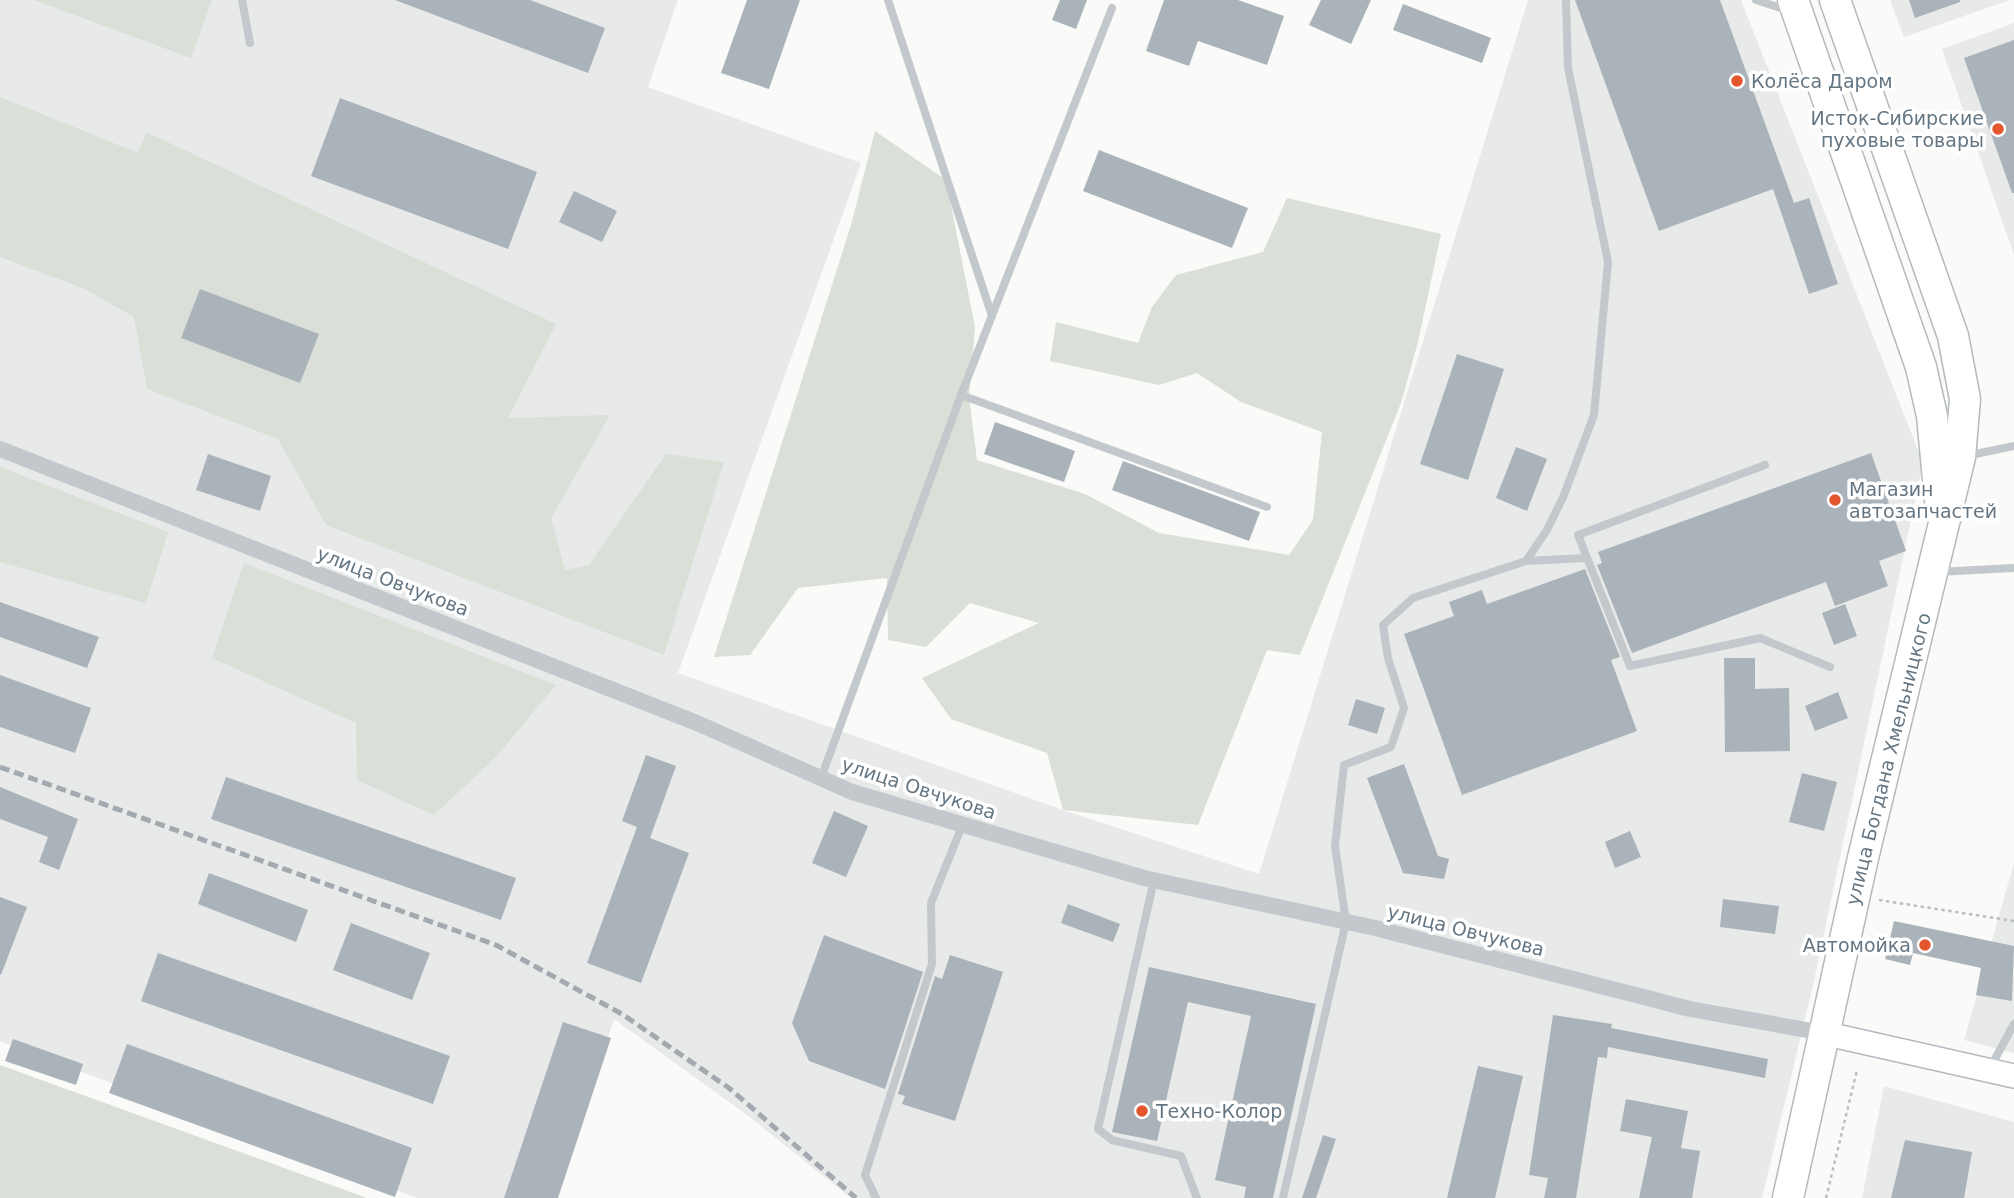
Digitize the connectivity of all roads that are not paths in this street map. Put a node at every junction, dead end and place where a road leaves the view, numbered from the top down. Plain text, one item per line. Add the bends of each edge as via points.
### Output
1 (242, 0) edge
2 (888, 0) edge
3 (1566, 0) edge
4 (1756, 0) edge
5 (1835, 0) edge
6 (1795, 7) edge
7 (1112, 8) dead end
8 (250, 43) dead end
9 (1905, 199) junction
10 (1867, 213) junction
11 (992, 316) junction
12 (961, 395) junction
13 (2014, 446) edge
14 (0, 449) edge
15 (1960, 457) junction
16 (1765, 465) dead end
17 (1267, 507) dead end
18 (1942, 526) junction
19 (1586, 558) junction
20 (1526, 561) junction
21 (2014, 568) edge
22 (1935, 572) junction
23 (1830, 667) dead end
24 (821, 778) junction
25 (962, 825) junction
26 (1154, 880) junction
27 (1346, 922) junction
28 (2014, 1024) edge
29 (1823, 1033) junction
30 (1989, 1071) junction
31 (2014, 1076) edge
32 (876, 1198) edge
33 (1197, 1198) edge
34 (1283, 1198) edge
35 (1788, 1198) edge

1 - 8 lane
2 - 11 lane
3 - 20 lane via 1568,68 1608,262 1594,415 1564,495
4 - 6 lane
5 - 9 highway, улица Богдана Хмельницкого
6 - 10 highway, улица Богдана Хмельницкого
7 - 11 lane
9 - 10 highway
9 - 15 highway, улица Богдана Хмельницкого via 1961,369 1965,399
10 - 18 highway, улица Богдана Хмельницкого via 1924,379 1938,459
11 - 12 lane
12 - 17 lane
12 - 24 lane
13 - 15 lane
14 - 24 street, улица Овчукова via 697,723
15 - 18 highway, улица Богдана Хмельницкого
16 - 19 lane via 1578,535
18 - 22 highway, улица Богдана Хмельницкого
19 - 20 lane
19 - 23 lane via 1630,666 1760,638
20 - 27 lane via 1413,598 1383,625 1404,708 1391,747 1344,765 1335,846
21 - 22 lane
22 - 29 highway, улица Богдана Хмельницкого
24 - 25 street, улица Овчукова
25 - 26 street, улица Овчукова
25 - 32 lane via 931,904 932,964 865,1175
26 - 27 street, улица Овчукова
26 - 33 lane via 1098,1129 1112,1140 1181,1156
27 - 29 street, улица Овчукова via 1690,1009
27 - 34 lane
28 - 30 lane
29 - 30 street
29 - 35 highway, улица Богдана Хмельницкого
30 - 31 street

